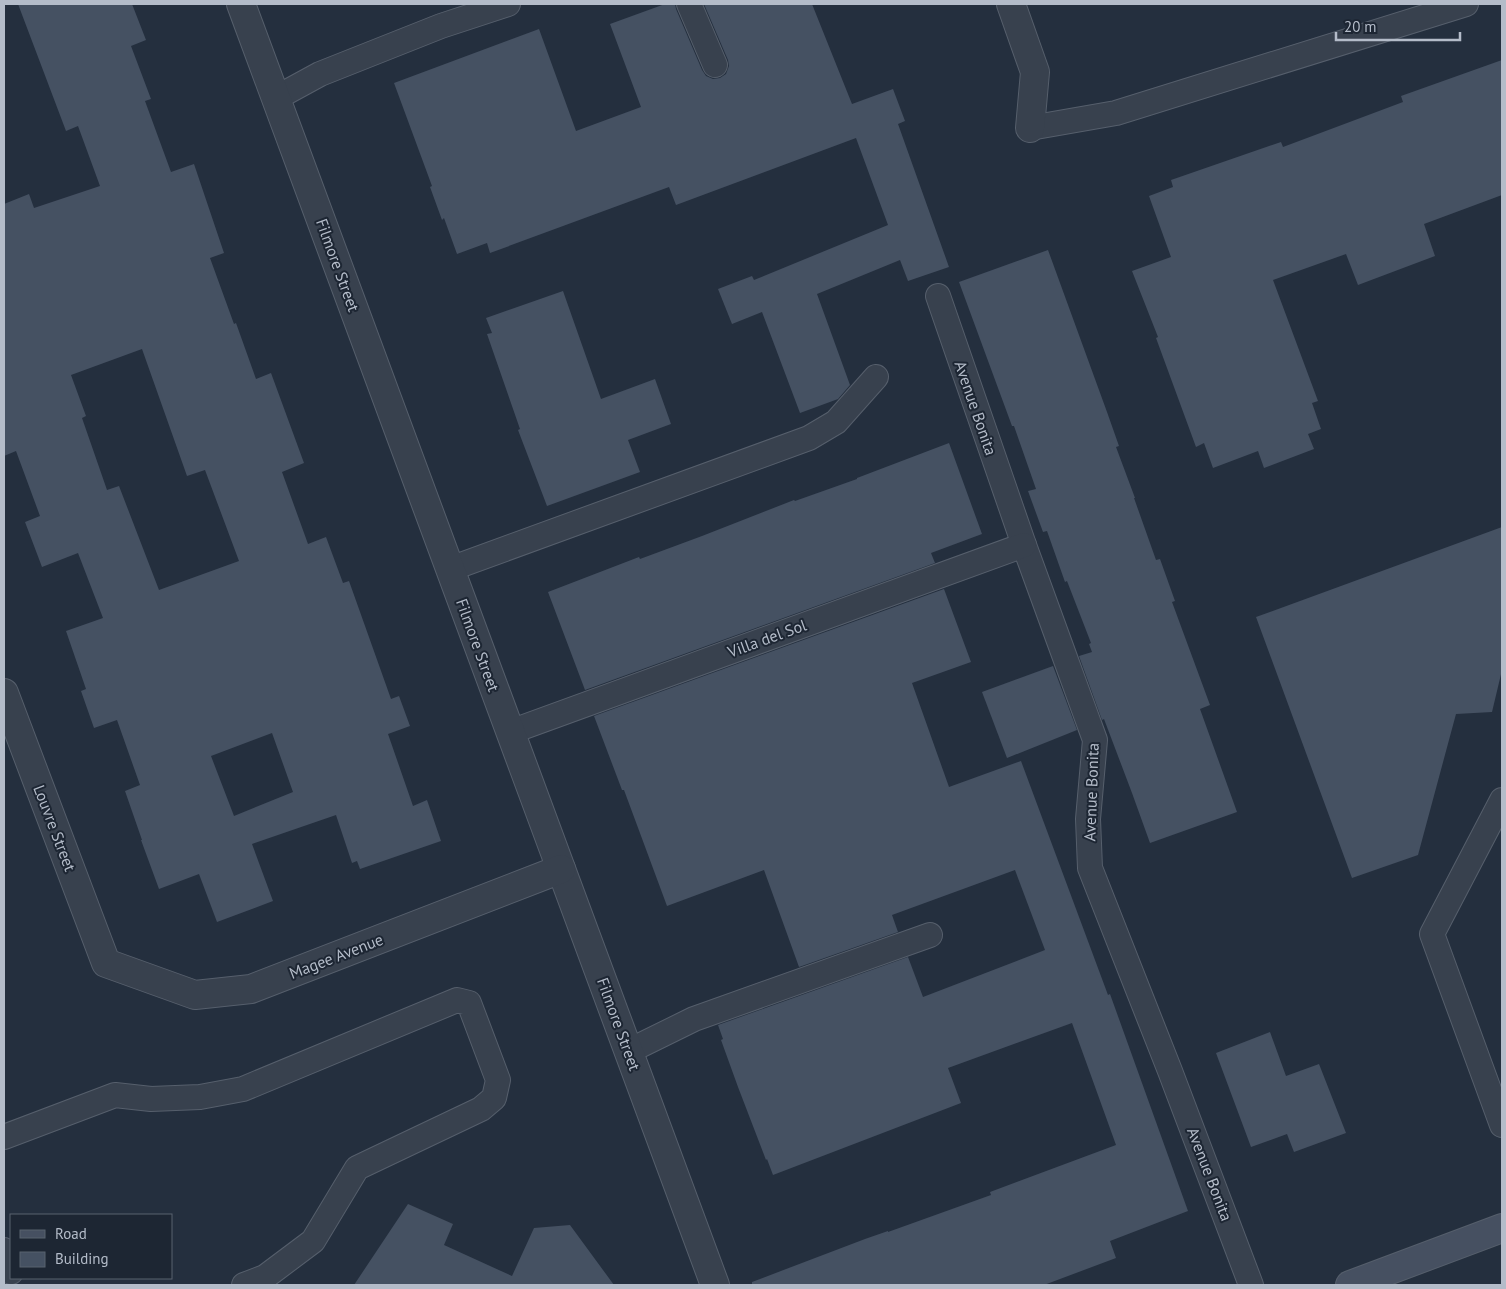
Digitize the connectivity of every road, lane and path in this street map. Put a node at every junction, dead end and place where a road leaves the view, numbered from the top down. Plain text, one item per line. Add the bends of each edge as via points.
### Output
1 (241, 4) edge
2 (508, 4) edge
3 (688, 4) edge
4 (1011, 4) edge
5 (1466, 4) edge
6 (715, 65) dead end
7 (276, 98) junction
8 (1030, 128) joint
9 (938, 296) dead end
10 (876, 377) dead end
11 (1024, 545) junction
12 (450, 569) junction
13 (4, 692) edge
14 (510, 732) junction
15 (1502, 800) edge
16 (561, 868) junction
17 (930, 936) dead end
18 (106, 963) joint
19 (629, 1051) junction
20 (1494, 1074) edge
21 (1502, 1125) edge
22 (4, 1136) edge
23 (1502, 1228) edge
24 (4, 1250) edge
25 (10, 1269) edge
26 (244, 1285) edge
27 (715, 1285) edge
28 (1252, 1285) edge
29 (1350, 1285) edge

1 - 7 street, Filmore Street
2 - 7 lane via 441,26 320,74
3 - 6 lane
4 - 8 street via 1035,72
5 - 8 lane via 1116,113
7 - 12 street, Filmore Street
9 - 11 lane, Avenue Bonita
10 - 12 lane via 836,422 810,438
11 - 14 lane, Villa del Sol
11 - 28 lane, Avenue Bonita via 1095,740 1088,819 1090,868
12 - 14 street, Filmore Street
13 - 18 street, Louvre Street
14 - 16 street, Filmore Street
15 - 20 lane via 1432,934
16 - 18 street, Magee Avenue via 251,989 195,995
16 - 19 street, Filmore Street
17 - 19 lane via 694,1019
19 - 27 street, Filmore Street
20 - 21 lane
22 - 26 lane via 115,1095 151,1099 243,1089 457,1000 469,1003 498,1080 494,1098 480,1109 357,1168 314,1240 265,1277
23 - 29 main road
24 - 25 lane

